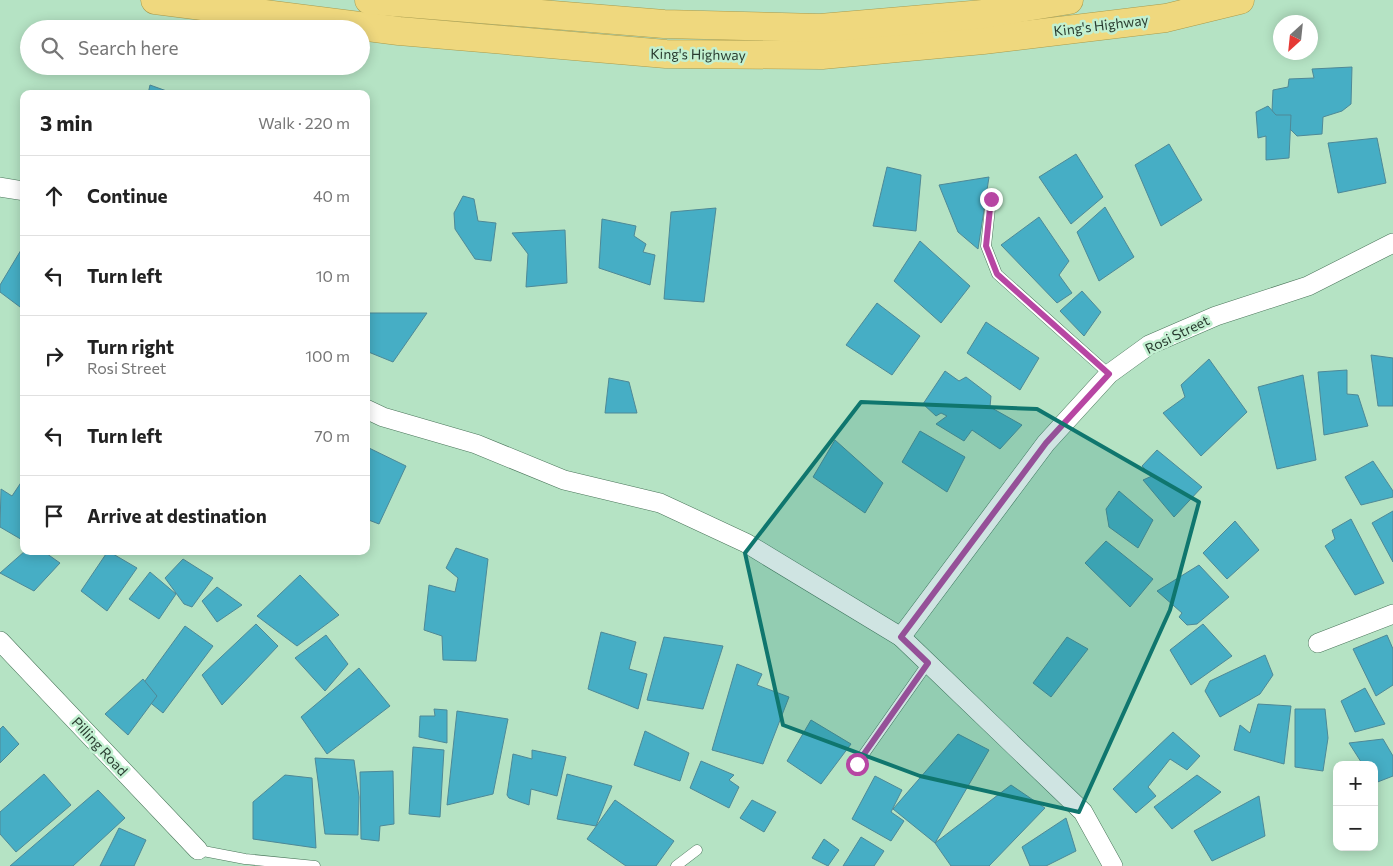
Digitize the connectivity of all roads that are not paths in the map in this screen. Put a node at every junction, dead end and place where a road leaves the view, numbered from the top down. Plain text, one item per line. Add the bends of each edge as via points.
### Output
1 (155, 0) edge
2 (369, 0) edge
3 (1069, 0) edge
4 (1240, 0) edge
5 (312, 20) edge
6 (370, 27) edge
7 (0, 187) edge
8 (20, 190) edge
9 (991, 199) dead end
10 (1393, 243) edge
11 (1109, 374) junction
12 (370, 411) edge
13 (1393, 614) edge
14 (901, 637) junction
15 (0, 641) edge
16 (1318, 643) dead end
17 (928, 663) junction
18 (857, 764) dead end
19 (198, 850) joint
20 (697, 850) dead end
21 (315, 866) edge
22 (676, 866) edge
23 (1113, 866) edge

1 - 5 highway, King's Highway
2 - 3 highway, King's Highway via 664,24 820,28 983,14
4 - 6 highway, King's Highway via 1166,18 822,56 666,54
7 - 8 street
9 - 11 lane via 986,246 997,274
10 - 11 street, Rosi Street via 1308,286 1216,316 1150,345
11 - 14 street, Rosi Street via 1046,443
12 - 14 street via 476,444 564,480 660,503 746,543
13 - 16 street
14 - 17 street
15 - 19 street, Pilling Road
17 - 18 lane
17 - 23 street via 1083,812
19 - 21 lane via 245,859
20 - 22 lane

